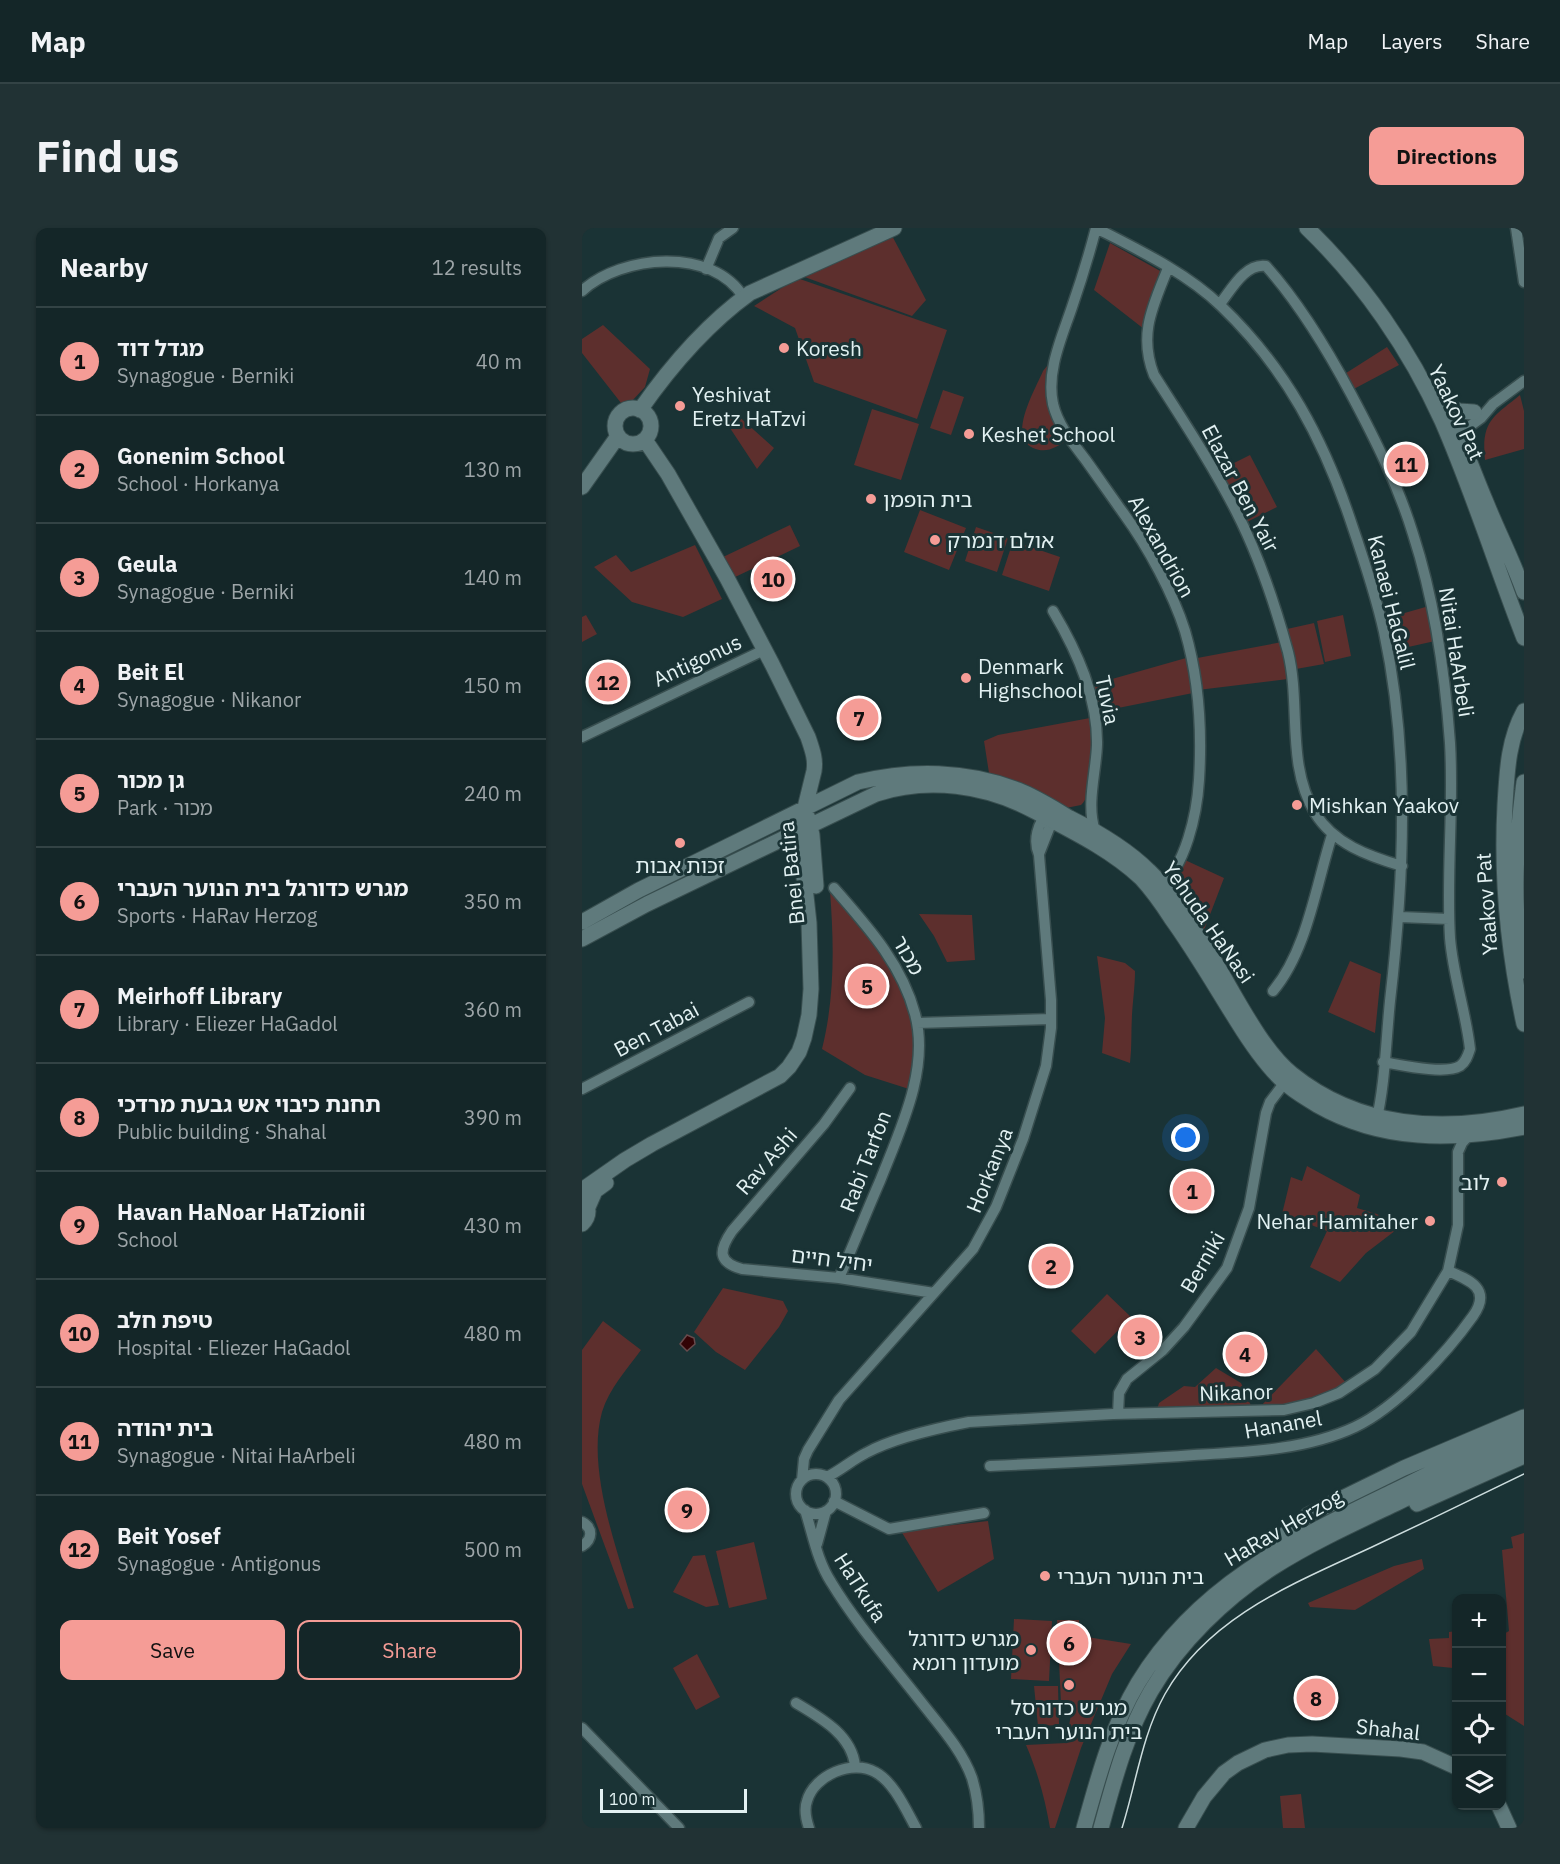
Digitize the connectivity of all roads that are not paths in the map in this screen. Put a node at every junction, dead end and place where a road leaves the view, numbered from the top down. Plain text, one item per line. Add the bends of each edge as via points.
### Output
1 (733, 228) edge
2 (894, 228) edge
3 (1096, 228) edge
4 (1307, 228) edge
5 (1322, 228) edge
6 (1516, 228) edge
7 (1168, 268) junction
8 (705, 269) junction
9 (1524, 282) edge
10 (582, 291) edge
11 (744, 298) junction
12 (1220, 304) junction
13 (1524, 381) edge
14 (1444, 404) junction
15 (1493, 404) junction
16 (640, 410) junction
17 (1474, 412) junction
18 (1454, 432) junction
19 (618, 436) junction
20 (645, 440) junction
21 (582, 487) edge
22 (1524, 592) edge
23 (1053, 611) dead end
24 (1524, 638) edge
25 (764, 650) junction
26 (1524, 699) edge
27 (1522, 714) edge
28 (582, 737) edge
29 (814, 771) junction
30 (1524, 782) edge
31 (835, 792) junction
32 (1091, 804) junction
33 (805, 809) junction
34 (1522, 812) edge
35 (1054, 815) junction
36 (805, 828) junction
37 (1095, 831) junction
38 (1332, 835) junction
39 (770, 846) junction
40 (804, 864) junction
41 (1402, 866) junction
42 (1524, 869) edge
43 (1517, 884) junction
44 (834, 888) dead end
45 (1158, 889) junction
46 (1400, 917) junction
47 (1449, 919) junction
48 (582, 922) edge
49 (582, 939) edge
50 (1524, 971) edge
51 (1273, 991) dead end
52 (749, 1002) dead end
53 (1051, 1019) junction
54 (917, 1023) junction
55 (1524, 1024) edge
56 (919, 1055) joint
57 (1383, 1062) junction
58 (1287, 1078) junction
59 (850, 1088) dead end
60 (582, 1089) edge
61 (1521, 1120) edge
62 (1376, 1123) junction
63 (1469, 1135) junction
64 (1440, 1136) junction
65 (1457, 1156) junction
66 (582, 1190) edge
67 (585, 1203) edge
68 (582, 1224) edge
69 (726, 1262) joint
70 (1448, 1271) junction
71 (839, 1278) junction
72 (934, 1293) junction
73 (1118, 1414) junction
74 (1524, 1417) edge
75 (1524, 1429) edge
76 (812, 1441) junction
77 (1524, 1442) edge
78 (1524, 1456) edge
79 (856, 1459) junction
80 (990, 1466) dead end
81 (821, 1476) junction
82 (802, 1480) junction
83 (835, 1496) junction
84 (805, 1510) junction
85 (826, 1511) junction
86 (984, 1513) dead end
87 (582, 1522) edge
88 (582, 1546) edge
89 (816, 1550) junction
90 (1292, 1557) junction
91 (1248, 1569) junction
92 (796, 1703) dead end
93 (582, 1728) edge
94 (1452, 1765) edge
95 (855, 1766) junction
96 (1501, 1810) edge
97 (1196, 1813) junction
98 (679, 1828) edge
99 (809, 1828) edge
100 (916, 1828) edge
101 (979, 1828) edge
102 (1084, 1828) edge
103 (1101, 1828) edge
104 (1186, 1828) edge
105 (1191, 1828) edge
106 (1509, 1828) edge

1 - 8 street via 720,238
2 - 11 street
3 - 7 street, Kanaei HaGalil
3 - 45 street, Alexandrion via 1056,357 1051,388 1058,419 1128,520 1165,584 1185,631 1200,721 1198,790 1192,825 1174,869
4 - 18 street, Yaakov Pat via 1382,317
5 - 14 street, Yaakov Pat via 1382,300
6 - 9 street
7 - 12 street, Kanaei HaGalil
7 - 38 street, Elazar Ben Yair via 1148,326 1150,365 1236,511 1269,587 1290,661 1300,775 1314,812
8 - 10 street via 664,261 630,266 597,279
8 - 11 street via 725,276
11 - 16 street via 698,340
12 - 41 street, Kanaei HaGalil via 1269,358 1302,408 1331,467 1359,546 1384,631 1392,676 1402,792
12 - 47 street, Nitai HaArbeli via 1248,270 1266,266 1320,340 1345,383 1387,466 1410,524 1431,601 1447,706
13 - 15 street
14 - 17 street
14 - 18 street, Yaakov Pat
15 - 17 street
15 - 18 street via 1481,418
16 - 19 street via 621,413 616,424
16 - 20 street via 651,423
17 - 18 street
18 - 22 street, Yaakov Pat
18 - 24 street, Yaakov Pat
19 - 20 street via 634,444
19 - 21 street
20 - 25 street via 668,474
23 - 32 street, Tuvia via 1083,671 1093,707 1097,742
25 - 28 street, Antigonus
25 - 29 street via 808,737
26 - 27 street, Yaakov Pat
27 - 55 street, Yaakov Pat via 1508,762 1503,881 1511,961
29 - 31 street via 819,785
29 - 33 street, Bnei Batira
30 - 34 street, Yaakov Pat
31 - 33 street, Yehuda HaNasi
31 - 35 street, Yehuda HaNasi via 879,777 936,773 979,778 1021,791
32 - 35 street via 1083,811
32 - 37 street, Tuvia
33 - 36 street, Bnei Batira
33 - 48 street, Yehuda HaNasi
34 - 43 street, Yaakov Pat
35 - 36 street, Yehuda HaNasi via 977,789 928,785 876,794
35 - 37 street, Yehuda HaNasi
35 - 45 street, Yehuda HaNasi
35 - 53 street, Horkanya via 1036,837
36 - 39 street, Yehuda HaNasi
36 - 40 street, Bnei Batira
36 - 67 street, Bnei Batira via 817,908 818,1004 814,1034 805,1058 776,1087 612,1178
37 - 45 street, Yehuda HaNasi via 1136,859
38 - 41 street, Elazar Ben Yair via 1364,853
38 - 51 street via 1295,958
39 - 40 street via 788,850
39 - 49 street, Yehuda HaNasi
40 - 66 street, Bnei Batira via 810,1001 804,1038 793,1062 764,1086 652,1144
41 - 46 street, Kanaei HaGalil
42 - 43 street
43 - 50 street, Yaakov Pat
44 - 54 street, מכור via 890,956
45 - 58 street, Yehuda HaNasi via 1204,944
46 - 47 street
46 - 57 street, Kanaei HaGalil
47 - 57 street, Nitai HaArbeli via 1470,1049 1467,1059 1461,1066 1432,1069
52 - 60 street, Ben Tabai
53 - 54 street
53 - 72 street, Horkanya via 1046,1066 1004,1189 973,1249
54 - 56 street, מכור
56 - 71 street, Rabi Tarfon via 912,1093 897,1137
57 - 62 street, Kanaei HaGalil
58 - 62 street, Yehuda HaNasi
58 - 73 street, Berniki via 1266,1113 1249,1208 1227,1268 1184,1327 1127,1379 1119,1394
59 - 69 street, Rav Ashi via 732,1231 722,1248
61 - 62 street, Yehuda HaNasi via 1438,1125
61 - 63 street, Yehuda HaNasi
62 - 64 street, Yehuda HaNasi via 1401,1134
63 - 64 street, Yehuda HaNasi
63 - 65 street
64 - 65 street via 1452,1144
65 - 70 street, Nikanor via 1460,1207
67 - 68 street, Bnei Batira via 587,1218
69 - 71 street, יחיל חיים via 742,1269
70 - 73 street, Nikanor via 1412,1332 1375,1369 1314,1404 1284,1410
70 - 80 street, Hananel via 1474,1283 1480,1299 1476,1311 1411,1386 1356,1427 1313,1441 1267,1449
71 - 72 street, יחיל חיים
72 - 76 street, Horkanya via 846,1391
73 - 79 street, Nikanor via 969,1422 889,1443
74 - 91 street via 1404,1468 1308,1515
75 - 91 street, HaRav Herzog via 1341,1516
76 - 81 street via 811,1468
76 - 82 street, Horkanya via 804,1459
77 - 90 street, HaRav Herzog
78 - 90 street
79 - 81 street, Nikanor
79 - 83 street
81 - 82 street
81 - 83 street via 831,1481
82 - 84 street via 796,1496
83 - 85 street
83 - 86 street via 889,1529
84 - 85 street
84 - 89 street, HaTkufa
85 - 89 street, HaTkufa
87 - 88 street via 591,1533
89 - 101 street, HaTkufa via 847,1606 963,1759 976,1796
90 - 103 street, HaRav Herzog via 1231,1600 1192,1637 1163,1674 1138,1715
91 - 102 street, HaRav Herzog via 1189,1619 1142,1678 1112,1736
92 - 95 street via 846,1741
93 - 98 street
94 - 97 street, Shahal via 1423,1752 1401,1749 1288,1745 1250,1756 1224,1773
95 - 99 street via 817,1784 805,1810
95 - 100 street via 884,1777
96 - 106 street
97 - 104 street, Shahal
97 - 105 street, Shahal

